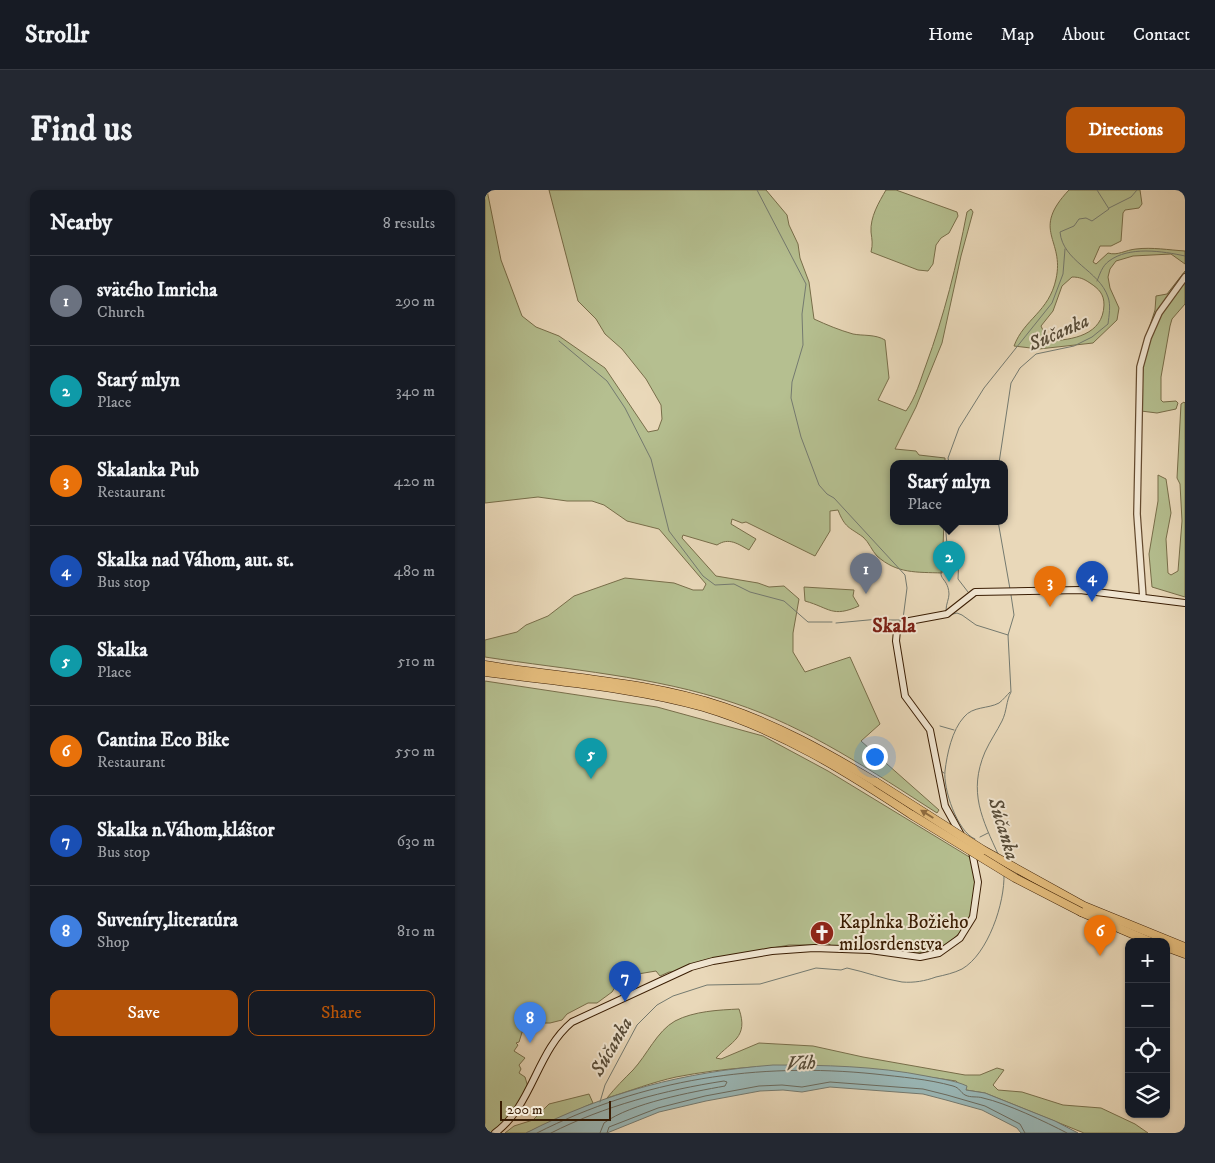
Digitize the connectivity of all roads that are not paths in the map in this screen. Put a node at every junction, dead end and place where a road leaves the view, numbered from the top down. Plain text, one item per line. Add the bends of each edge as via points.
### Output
1 (1185, 276) edge
2 (1143, 598) junction
3 (1185, 603) edge
4 (485, 665) edge
5 (485, 672) edge
6 (1083, 909) junction
7 (1143, 938) edge
8 (1185, 947) edge
9 (1170, 948) edge
10 (1185, 954) edge
11 (495, 1133) edge

1 - 2 street via 1159,314 1140,367 1137,514
2 - 3 main road
2 - 11 main road via 1080,590 975,592 947,613 904,622 896,633 905,696 930,730 947,811 976,863 977,898 973,917 960,938 945,950 926,956 845,948 803,948 713,961 691,968 572,1022 558,1038 521,1107
6 -> 4 highway, bridge via 876,782 781,729 723,706 666,691
5 - 6 highway, bridge via 664,697 722,713 785,738 998,868
6 - 7 highway
6 - 8 highway
9 - 10 highway

